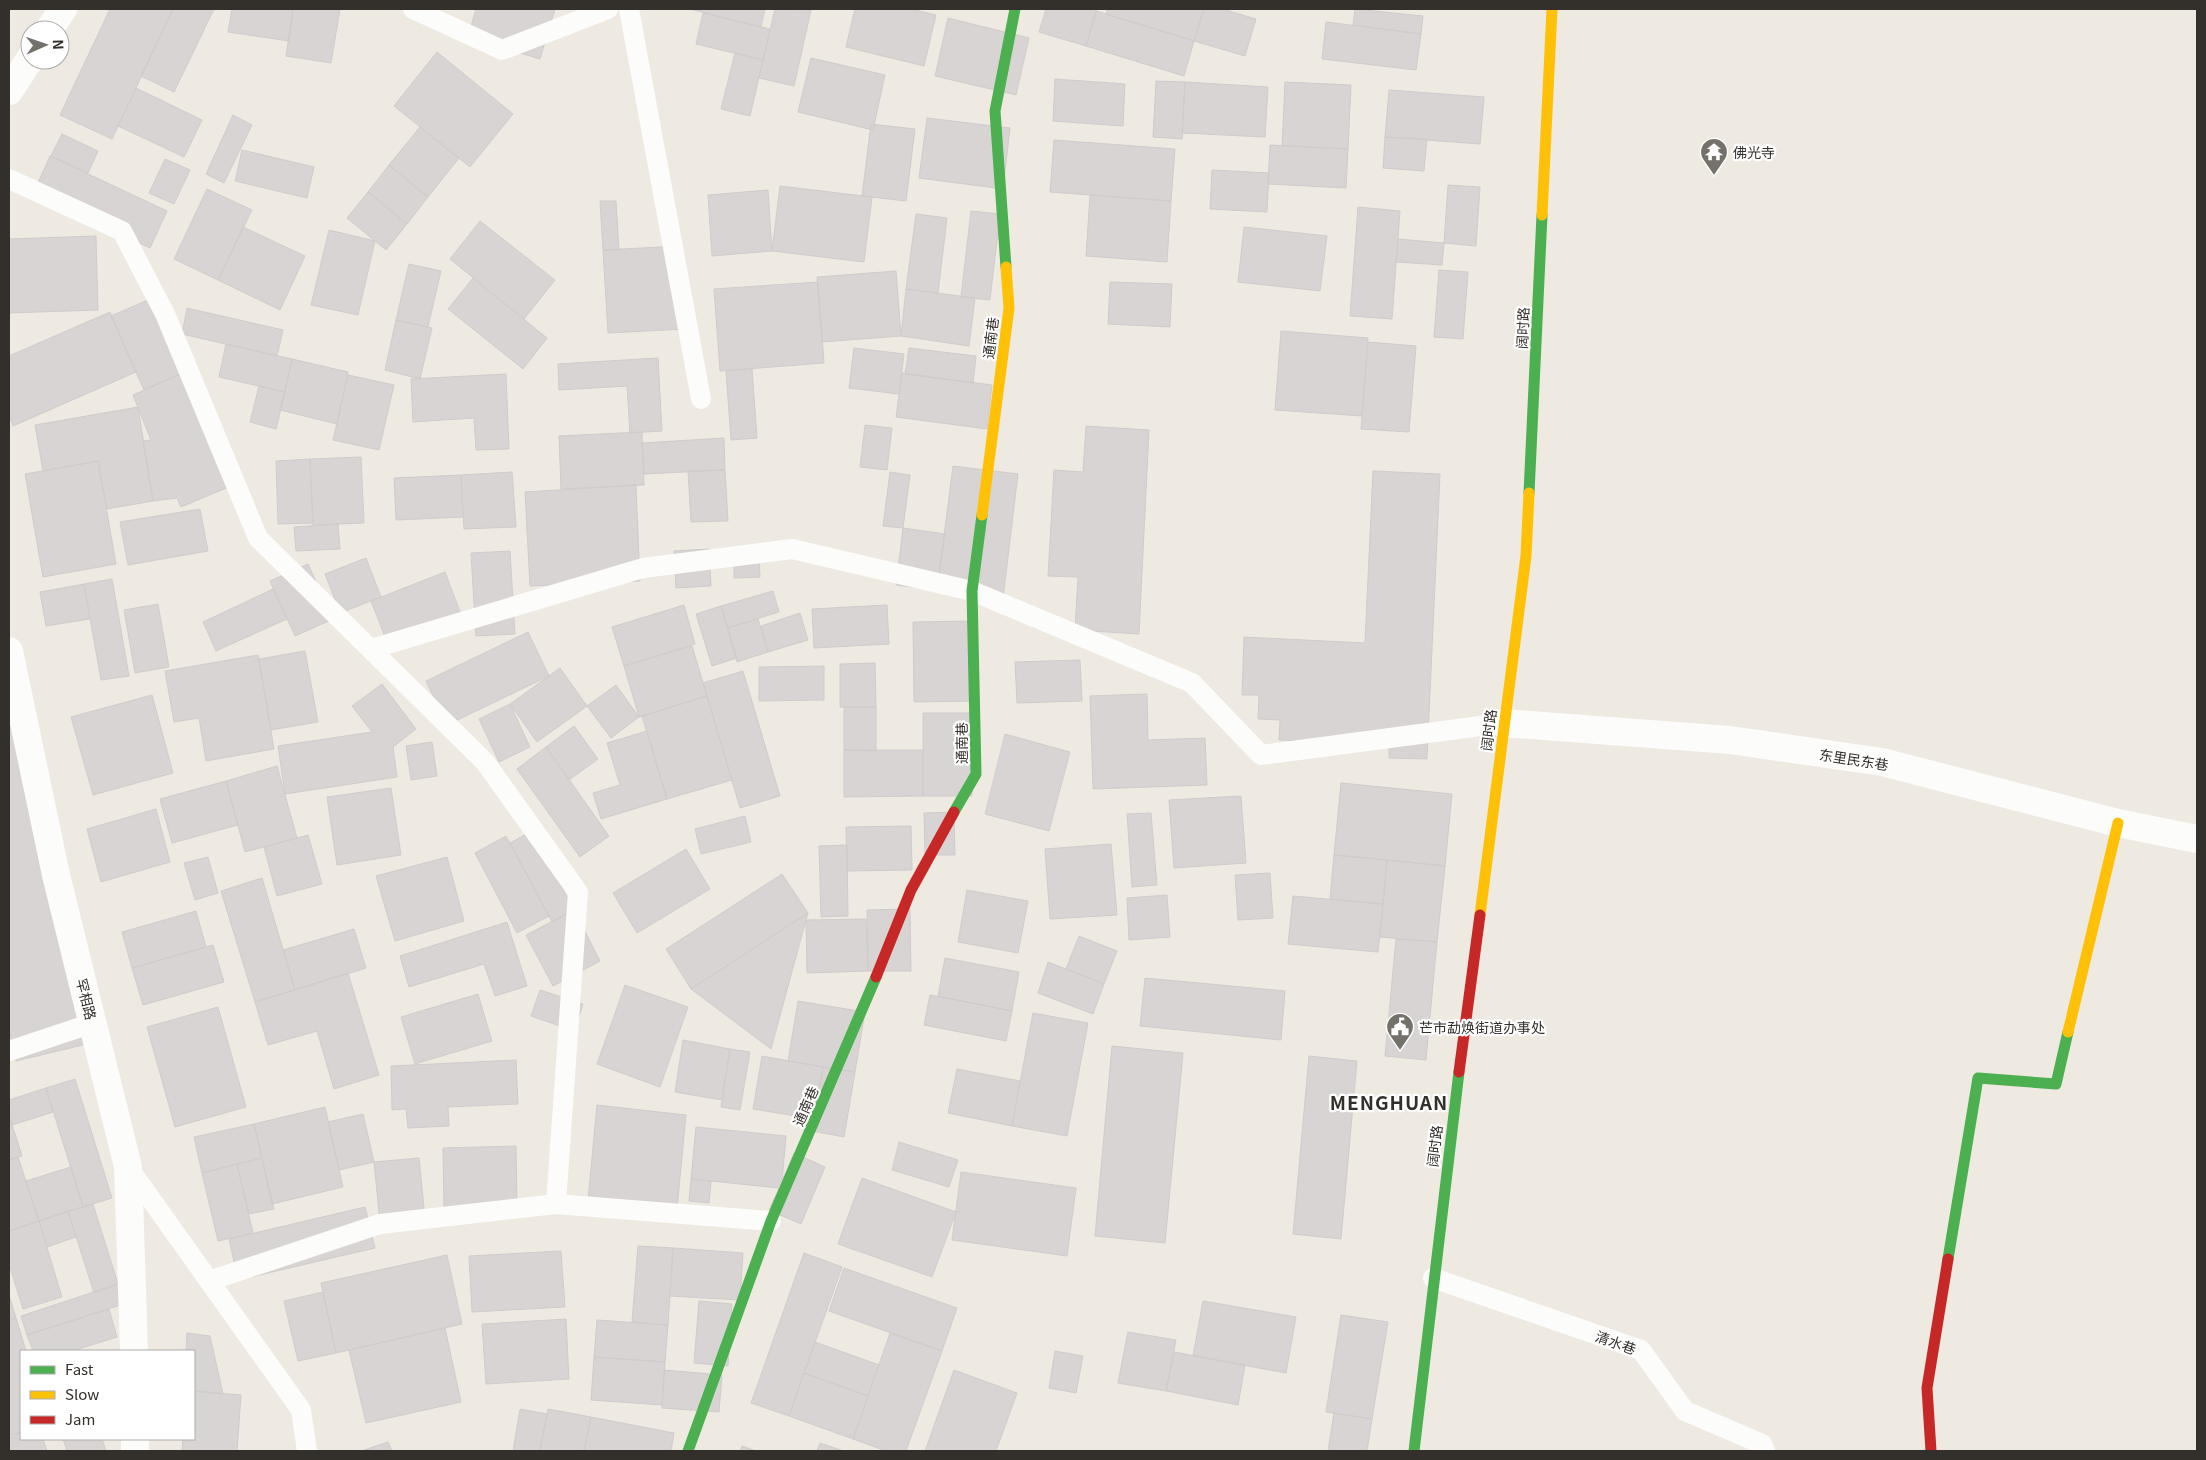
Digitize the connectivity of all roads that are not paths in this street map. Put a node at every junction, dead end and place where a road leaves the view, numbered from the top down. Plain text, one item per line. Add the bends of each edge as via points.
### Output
1 (63, 9) edge
2 (413, 9) edge
3 (608, 9) edge
4 (629, 9) edge
5 (1015, 9) edge
6 (1552, 9) edge
7 (56, 20) edge
8 (23, 70) edge
9 (9, 92) edge
10 (9, 179) edge
11 (701, 399) dead end
12 (972, 591) junction
13 (371, 649) junction
14 (9, 651) edge
15 (1504, 723) junction
16 (2118, 823) junction
17 (2197, 839) edge
18 (93, 1023) junction
19 (9, 1051) edge
20 (128, 1167) junction
21 (556, 1204) junction
22 (771, 1221) junction
23 (1433, 1278) junction
24 (209, 1281) junction
25 (134, 1350) edge
26 (307, 1451) edge
27 (688, 1451) edge
28 (1414, 1451) edge
29 (1765, 1451) edge
30 (1931, 1451) edge

1 - 7 street
2 - 3 lane via 502,50
4 - 11 lane
5 - 12 street, 通南巷 via 995,111 1009,308
6 - 15 street, 阔时路 via 1526,556
8 - 9 street
10 - 13 lane via 122,231 165,314 258,538
12 - 13 lane via 792,549 643,568
12 - 15 lane via 1192,683 1261,755
12 - 22 street, 通南巷 via 976,774 911,890
13 - 21 lane via 485,762 578,892
14 - 18 street, 罕相路 via 56,875
15 - 16 street, 东里民东巷 via 1730,740 1882,762
15 - 23 street, 阔时路
16 - 17 street, 东里民东巷
16 - 30 street via 2056,1084 1978,1078 1927,1388
18 - 19 lane
18 - 20 street, 罕相路
20 - 24 lane
20 - 25 street, 罕相路
21 - 22 lane
21 - 24 lane via 380,1224
22 - 27 street, 通南巷
23 - 28 street, 阔时路
23 - 29 lane, 清水巷 via 1641,1350 1685,1411 1762,1444
24 - 26 lane via 301,1410

